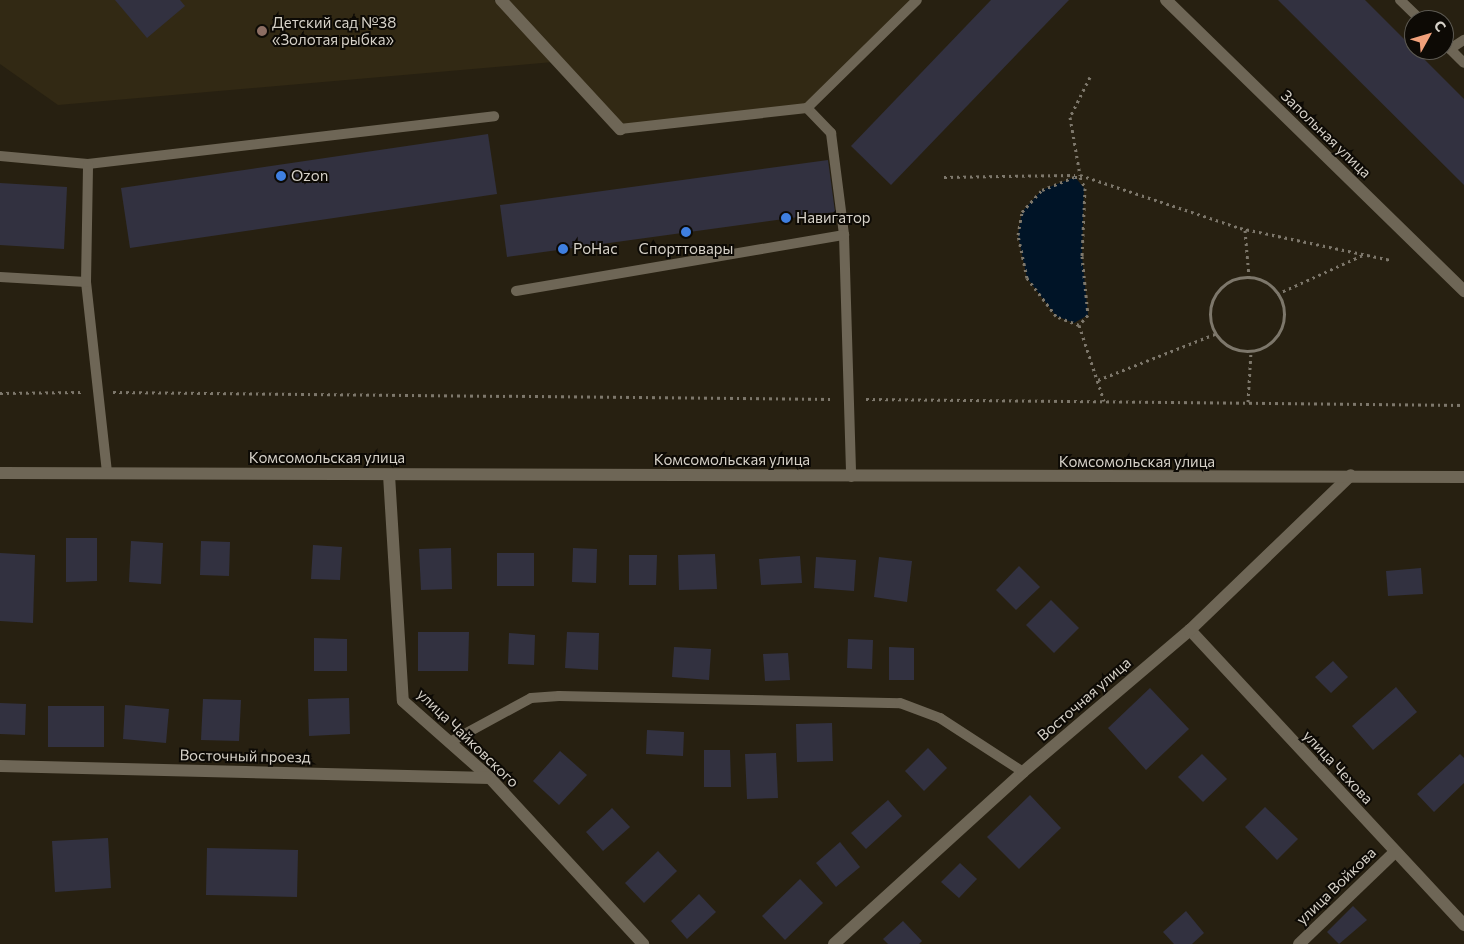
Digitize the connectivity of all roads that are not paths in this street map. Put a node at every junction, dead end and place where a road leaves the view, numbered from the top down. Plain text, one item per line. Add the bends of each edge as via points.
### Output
1 (501, 0) edge
2 (917, 0) edge
3 (1166, 0) edge
4 (1400, 0) edge
5 (1410, 10) edge
6 (1454, 53) edge
7 (1464, 64) edge
8 (807, 108) junction
9 (494, 116) dead end
10 (620, 129) joint
11 (0, 156) edge
12 (88, 164) junction
13 (844, 235) junction
14 (0, 277) edge
15 (86, 282) junction
16 (516, 291) dead end
17 (1464, 291) edge
18 (107, 472) junction
19 (0, 473) edge
20 (389, 475) junction
21 (1351, 475) junction
22 (851, 477) junction
23 (1464, 477) edge
24 (1190, 630) junction
25 (450, 742) junction
26 (0, 766) edge
27 (1023, 772) junction
28 (490, 778) junction
29 (1395, 852) junction
30 (1464, 925) edge
31 (643, 944) edge
32 (834, 944) edge
33 (1299, 944) edge

1 - 10 street
2 - 8 lane
3 - 17 street, Запольная улица
4 - 5 lane
6 - 7 lane
8 - 10 lane
8 - 13 lane via 831,133
9 - 12 lane
11 - 12 lane
12 - 15 lane
13 - 16 lane
13 - 22 lane
14 - 15 lane
15 - 18 lane
18 - 19 street, Комсомольская улица
18 - 20 street, Комсомольская улица
20 - 22 street, Комсомольская улица
20 - 25 street, улица Чайковского via 403,700
21 - 22 street, Комсомольская улица
21 - 23 street, Комсомольская улица
21 - 24 street, Восточная улица
24 - 27 street, Восточная улица
24 - 29 street, улица Чехова
25 - 27 lane via 531,698 900,703 940,718
25 - 28 street, улица Чайковского
26 - 28 street, Восточный проезд
27 - 32 street, Восточная улица
28 - 31 street, улица Чайковского
29 - 30 street, улица Чехова
29 - 33 street, улица Войкова

